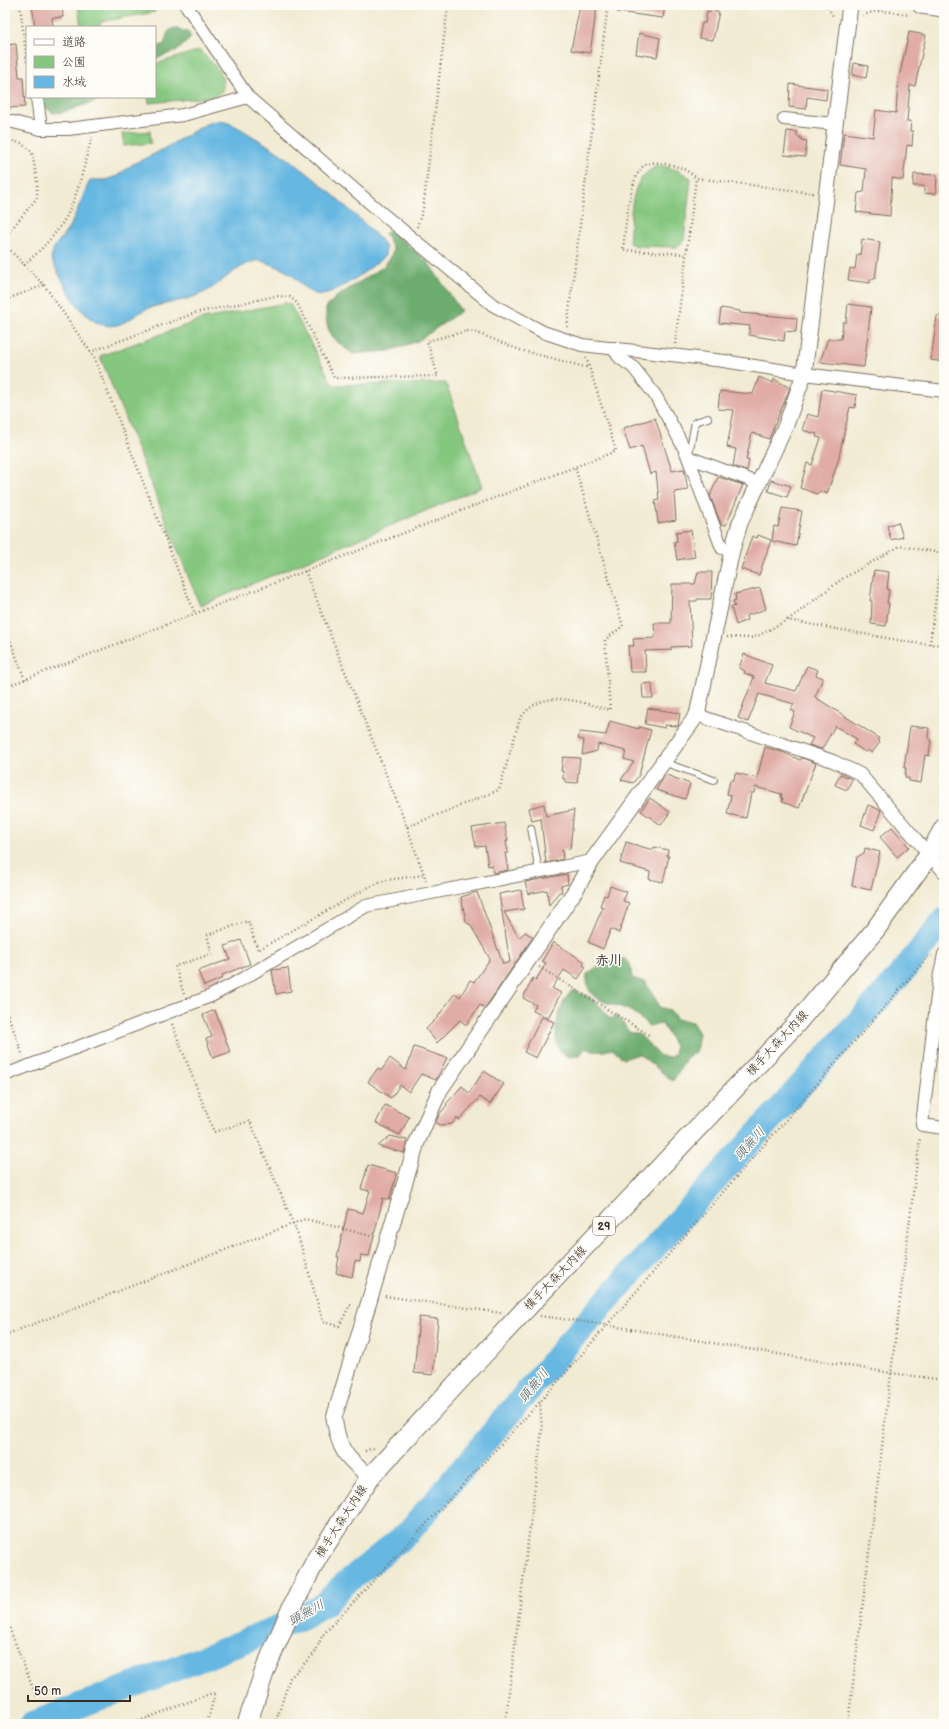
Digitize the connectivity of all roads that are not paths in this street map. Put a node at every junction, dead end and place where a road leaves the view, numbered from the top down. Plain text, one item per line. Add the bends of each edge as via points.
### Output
1 (186, 5) edge
2 (850, 5) edge
3 (944, 8) edge
4 (918, 10) edge
5 (248, 97) junction
6 (37, 98) edge
7 (784, 119) dead end
8 (5, 120) edge
9 (835, 124) junction
10 (41, 129) junction
11 (613, 348) junction
12 (804, 374) junction
13 (944, 391) edge
14 (708, 418) dead end
15 (688, 457) junction
16 (758, 483) junction
17 (732, 550) junction
18 (697, 715) junction
19 (663, 762) junction
20 (714, 780) dead end
21 (531, 828) dead end
22 (944, 828) edge
23 (929, 856) junction
24 (592, 862) junction
25 (539, 872) junction
26 (944, 872) edge
27 (941, 954) edge
28 (5, 1075) edge
29 (944, 1128) edge
30 (370, 1477) junction
31 (247, 1724) edge

1 - 5 street
2 - 9 street
3 - 4 main road
5 - 10 street via 183,115 68,129
5 - 11 street via 493,305 543,332 582,345
6 - 10 street
7 - 9 street
8 - 10 street
9 - 12 street
11 - 12 street
11 - 15 street via 620,358 633,367 655,395
12 - 13 street
12 - 16 street via 786,425
14 - 15 lane via 696,422
15 - 16 street
15 - 17 street via 722,548
16 - 17 street via 740,523
17 - 18 street
18 - 19 street
18 - 23 street via 833,761 860,774
19 - 20 lane
19 - 24 street
21 - 25 lane
22 - 23 main road, 横手大森大内線 / 29
23 - 26 street
23 - 30 main road, 横手大森大内線 / 29 via 875,930 796,1024
24 - 25 street
24 - 30 street via 440,1090 417,1142 334,1418 338,1440 349,1460
25 - 28 street via 366,906 211,996
27 - 29 street via 922,1125
30 - 31 main road, 横手大森大内線 / 29 via 317,1558 293,1605 265,1670

